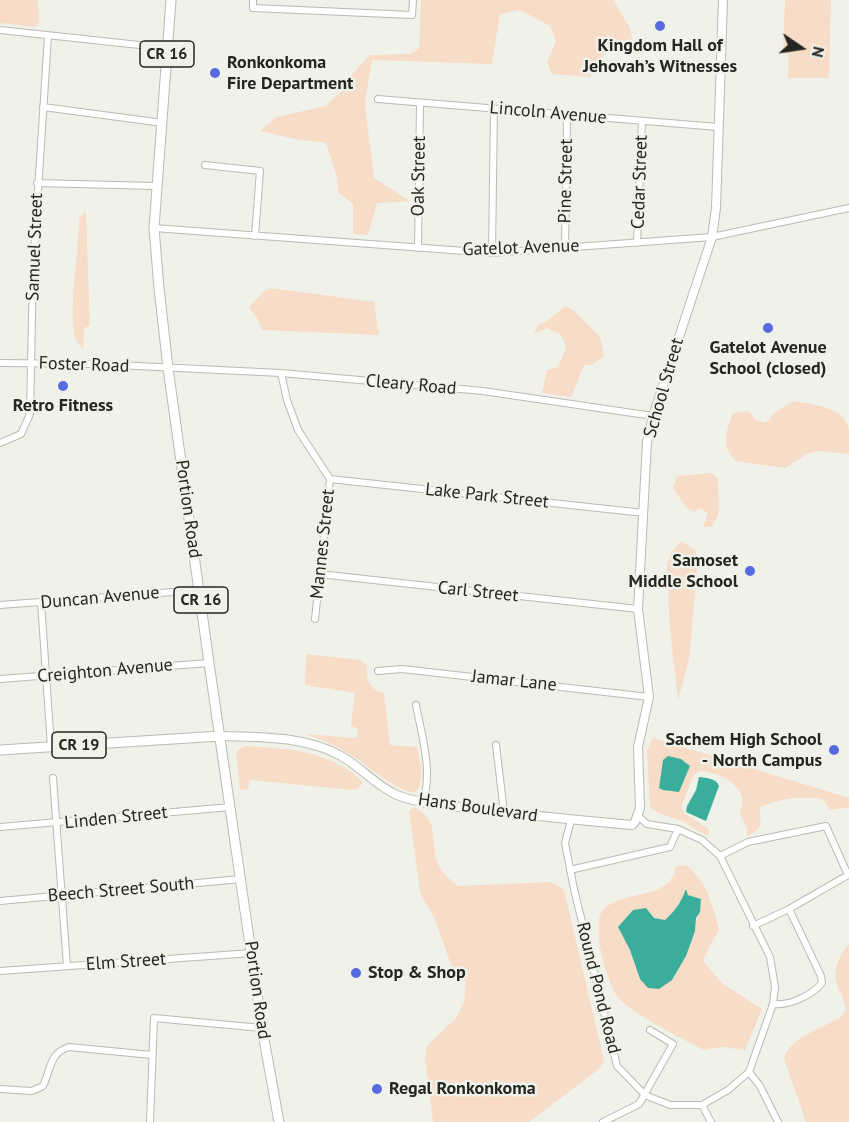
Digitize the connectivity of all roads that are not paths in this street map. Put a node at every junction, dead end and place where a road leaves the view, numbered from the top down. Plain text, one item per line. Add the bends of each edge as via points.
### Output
1 (171, 0) edge
2 (253, 0) edge
3 (413, 0) edge
4 (723, 0) edge
5 (0, 30) edge
6 (48, 36) junction
7 (167, 48) junction
8 (378, 99) dead end
9 (420, 103) junction
10 (43, 106) junction
11 (494, 108) junction
12 (567, 115) junction
13 (642, 121) junction
14 (163, 123) junction
15 (718, 127) junction
16 (205, 165) dead end
17 (37, 183) junction
18 (156, 186) junction
19 (849, 208) edge
20 (154, 228) junction
21 (255, 236) junction
22 (712, 237) junction
23 (637, 243) junction
24 (418, 248) junction
25 (565, 248) junction
26 (492, 253) junction
27 (0, 363) edge
28 (32, 364) junction
29 (168, 368) junction
30 (281, 373) junction
31 (653, 416) junction
32 (0, 443) edge
33 (330, 479) junction
34 (644, 513) junction
35 (319, 574) junction
36 (200, 590) junction
37 (41, 602) junction
38 (0, 605) edge
39 (638, 609) junction
40 (315, 619) dead end
41 (209, 663) junction
42 (378, 671) dead end
43 (47, 676) junction
44 (0, 680) edge
45 (649, 697) junction
46 (416, 705) dead end
47 (220, 736) junction
48 (496, 746) dead end
49 (51, 747) junction
50 (0, 750) edge
51 (53, 778) dead end
52 (423, 802) junction
53 (231, 807) junction
54 (504, 812) junction
55 (638, 816) junction
56 (571, 820) junction
57 (57, 824) junction
58 (0, 827) edge
59 (678, 829) junction
60 (720, 856) junction
61 (570, 870) junction
62 (241, 879) junction
63 (63, 895) junction
64 (0, 901) edge
65 (789, 909) junction
66 (753, 926) junction
67 (252, 953) junction
68 (67, 966) junction
69 (0, 971) edge
70 (773, 1004) junction
71 (262, 1028) junction
72 (650, 1030) dead end
73 (152, 1055) junction
74 (749, 1072) junction
75 (0, 1089) edge
76 (645, 1095) junction
77 (702, 1105) junction
78 (150, 1122) edge
79 (279, 1122) edge
80 (603, 1122) edge
81 (711, 1122) edge
82 (778, 1122) edge

1 - 7 main road, Portion Road / CR 16
2 - 3 street via 253,8 412,15
4 - 15 street, School Street
5 - 6 street
6 - 7 street
6 - 10 street, Samuel Street
7 - 14 main road, Portion Road / CR 16
8 - 9 street, Lincoln Avenue
9 - 11 street, Lincoln Avenue
9 - 24 street, Oak Street
10 - 14 street
10 - 17 street, Samuel Street
11 - 12 street, Lincoln Avenue
11 - 26 street
12 - 13 street, Lincoln Avenue
12 - 25 street, Pine Street
13 - 15 street, Lincoln Avenue
13 - 23 street, Cedar Street
14 - 18 main road, Portion Road / CR 16
15 - 22 street, School Street
16 - 21 street via 260,171
17 - 18 street
17 - 28 street, Samuel Street
18 - 20 main road, Portion Road / CR 16
19 - 22 street, Gatelot Avenue
20 - 21 street, Gatelot Avenue
20 - 29 main road, Portion Road / CR 16
21 - 24 street, Gatelot Avenue
22 - 23 street, Gatelot Avenue
22 - 31 street, School Street
23 - 25 street, Gatelot Avenue
24 - 26 street, Gatelot Avenue
25 - 26 street, Gatelot Avenue
27 - 28 street, Foster Road
28 - 29 street, Foster Road
28 - 32 street, Samuel Street via 32,403 27,423 21,434
29 - 30 street, Cleary Road
29 - 36 main road, Portion Road / CR 16
30 - 31 street, Cleary Road via 483,391
30 - 33 street, Mannes Street via 298,430
31 - 34 street, School Street via 647,442
33 - 34 street, Lake Park Street
33 - 35 street, Mannes Street
34 - 39 street, School Street
35 - 39 street, Carl Street
35 - 40 street, Mannes Street
36 - 37 street, Duncan Avenue
36 - 41 main road, Portion Road / CR 16
37 - 38 street, Duncan Avenue
37 - 43 street
39 - 45 street, School Street
41 - 43 street, Creighton Avenue
41 - 47 main road, Portion Road / CR 16
42 - 45 street, Jamar Lane via 402,669
43 - 44 street, Creighton Avenue
43 - 49 street
45 - 55 street, School Street via 638,747
46 - 52 street via 428,768
47 - 49 main road, CR 19
47 - 52 street, Hans Boulevard via 269,738 320,747 340,755 396,795
47 - 53 main road, Portion Road / CR 16
48 - 54 street
49 - 50 main road, CR 19
51 - 57 street
52 - 54 street, Hans Boulevard
53 - 57 street, Linden Street
53 - 62 main road, Portion Road / CR 16
54 - 56 street, Hans Boulevard
55 - 56 street, Hans Boulevard via 632,825
55 - 59 street via 647,824
56 - 61 street, Round Pond Road via 565,843
57 - 58 street, Linden Street
57 - 63 street
59 - 60 street via 702,840
59 - 61 street via 670,847
60 - 65 street via 748,842 826,826 848,875
60 - 66 street
61 - 76 street, Round Pond Road via 617,1066
62 - 63 street, Beech Street South
62 - 67 main road, Portion Road / CR 16
63 - 64 street, Beech Street South
63 - 68 street
65 - 66 street
65 - 70 street via 822,983 785,1005
66 - 70 street via 774,971
67 - 68 street, Elm Street
67 - 71 main road, Portion Road / CR 16
68 - 69 street, Elm Street
70 - 74 street
71 - 73 street via 154,1018
71 - 79 main road, Portion Road / CR 16
72 - 76 street via 673,1044
73 - 75 street via 69,1047 54,1057 45,1083 36,1090
73 - 78 street
74 - 77 street, Round Pond Road
74 - 82 street
76 - 77 street, Round Pond Road via 670,1105
76 - 80 street via 639,1104
77 - 81 street

